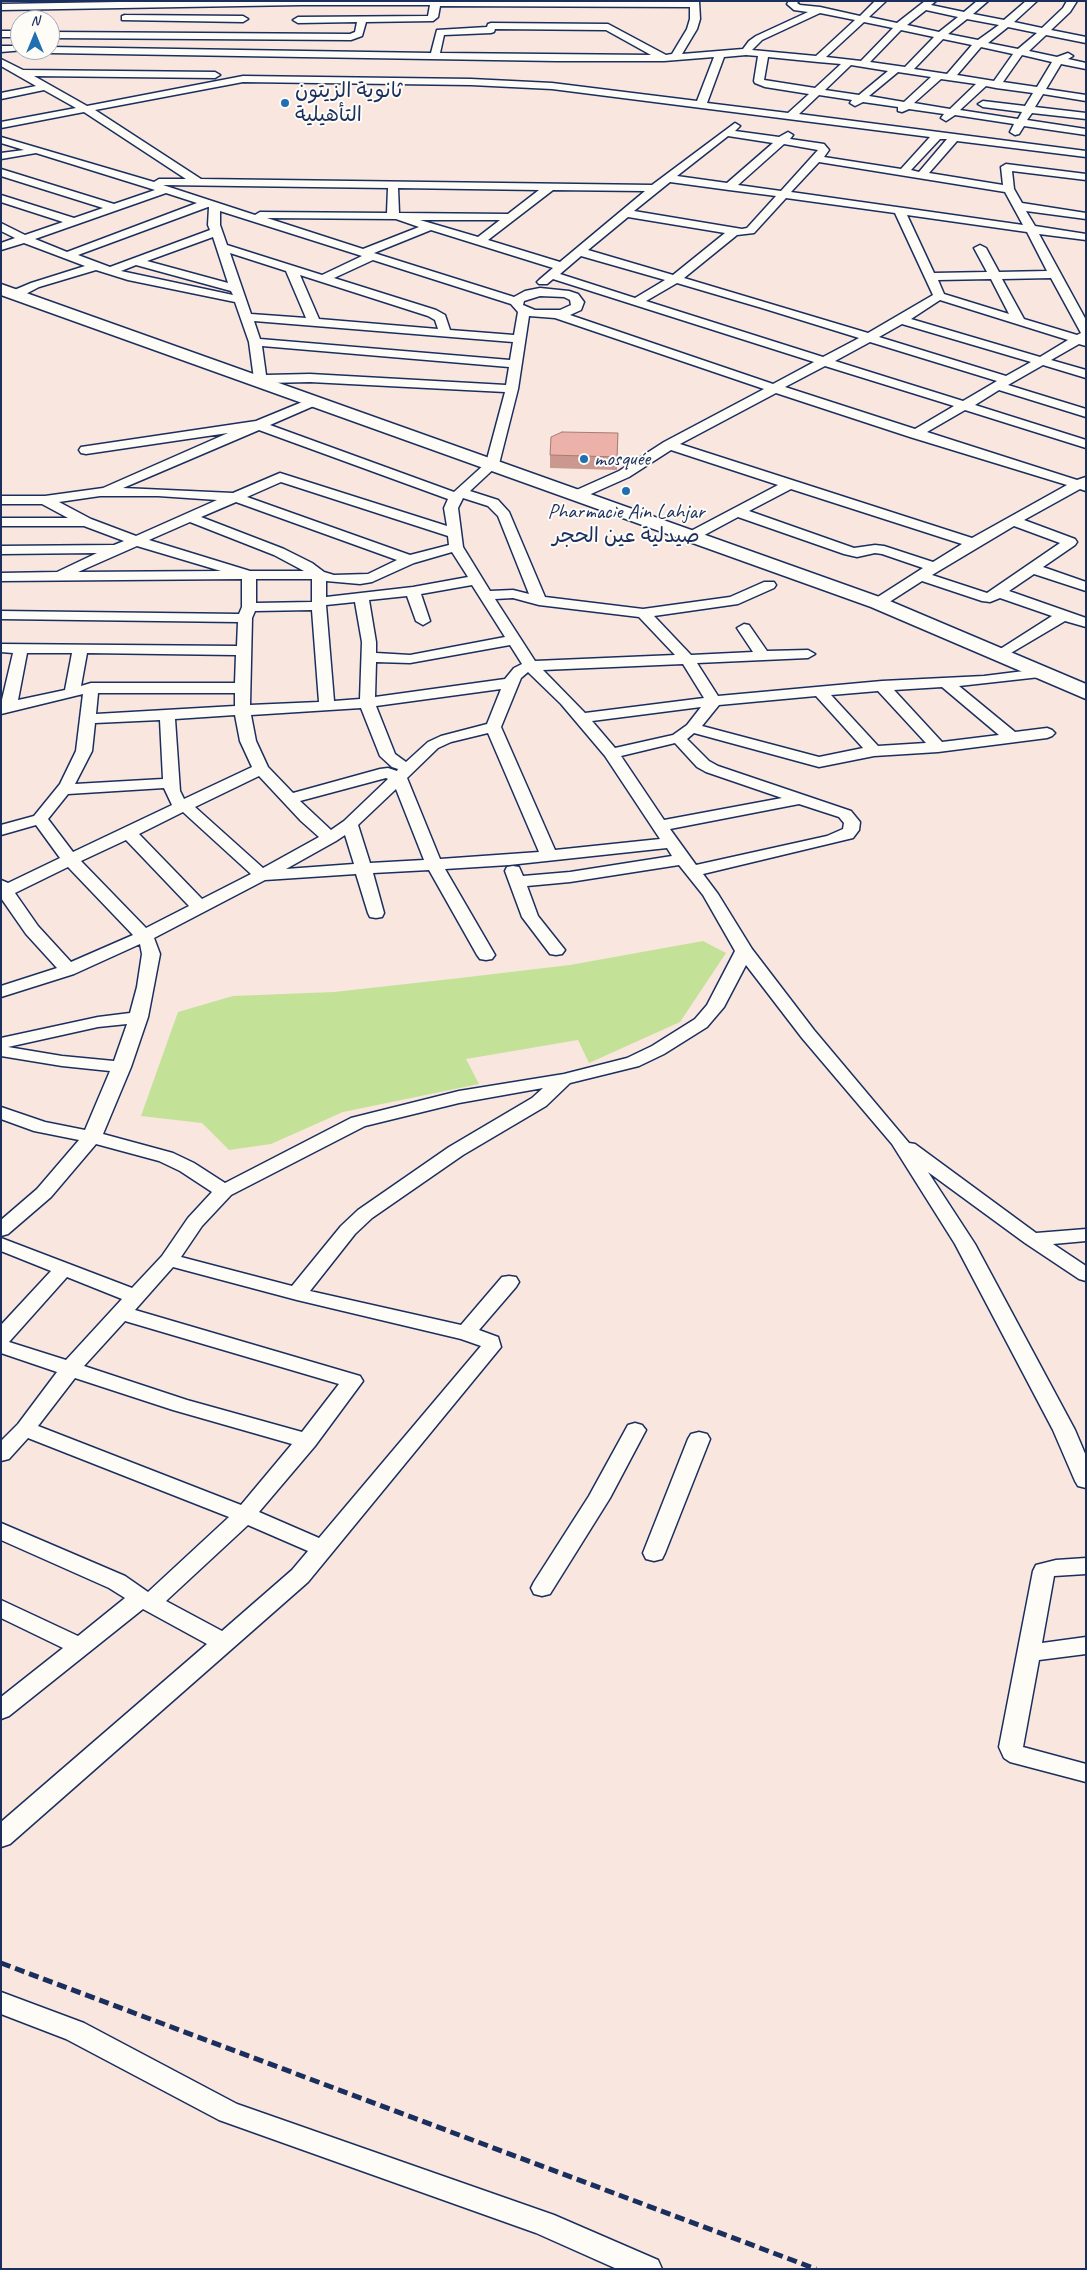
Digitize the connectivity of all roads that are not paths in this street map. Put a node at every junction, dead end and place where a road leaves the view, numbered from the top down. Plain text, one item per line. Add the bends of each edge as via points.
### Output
1 (41, 1) edge
2 (794, 1) edge
3 (838, 1) edge
4 (881, 1) edge
5 (983, 1) edge
6 (1032, 1) edge
7 (1072, 1) edge
8 (203, 2) edge
9 (301, 2) edge
10 (435, 2) edge
11 (632, 3) edge
12 (694, 3) edge
13 (246, 4) junction
14 (925, 4) edge
15 (144, 6) junction
16 (1, 7) edge
17 (28, 7) junction
18 (106, 7) junction
19 (27, 10) edge
20 (820, 10) junction
21 (567, 12) edge
22 (606, 15) junction
23 (966, 16) junction
24 (141, 18) junction
25 (862, 18) junction
26 (244, 19) junction
27 (298, 20) junction
28 (362, 20) junction
29 (1005, 23) junction
30 (102, 25) junction
31 (899, 27) junction
32 (490, 29) junction
33 (1045, 32) junction
34 (60, 33) edge
35 (135, 36) junction
36 (940, 36) junction
37 (238, 37) junction
38 (294, 38) junction
39 (1086, 40) edge
40 (978, 44) junction
41 (60, 50) edge
42 (88, 50) junction
43 (129, 51) junction
44 (746, 52) junction
45 (1019, 52) junction
46 (232, 53) junction
47 (720, 54) junction
48 (763, 55) junction
49 (435, 56) junction
50 (675, 57) junction
51 (664, 58) junction
52 (818, 59) junction
53 (1058, 60) junction
54 (1, 62) edge
55 (849, 62) junction
56 (863, 64) junction
57 (1086, 66) edge
58 (283, 68) junction
59 (370, 68) junction
60 (896, 69) junction
61 (907, 71) junction
62 (554, 72) junction
63 (19, 73) junction
64 (118, 76) junction
65 (944, 77) junction
66 (983, 83) junction
67 (996, 85) junction
68 (45, 87) junction
69 (818, 91) junction
70 (1039, 91) junction
71 (1, 96) edge
72 (862, 97) junction
73 (1085, 97) edge
74 (963, 102) junction
75 (701, 104) junction
76 (908, 104) junction
77 (86, 109) junction
78 (1028, 109) junction
79 (752, 112) junction
80 (952, 112) junction
81 (1081, 115) edge
82 (791, 116) junction
83 (808, 118) junction
84 (834, 122) junction
85 (1020, 122) junction
86 (1, 125) edge
87 (881, 128) junction
88 (1070, 130) junction
89 (1086, 132) edge
90 (726, 133) junction
91 (933, 135) junction
92 (955, 137) junction
93 (1, 140) edge
94 (781, 141) junction
95 (1009, 144) junction
96 (1026, 147) junction
97 (41, 150) junction
98 (1059, 151) junction
99 (1086, 154) edge
100 (1, 156) edge
101 (818, 159) junction
102 (1006, 167) junction
103 (1, 172) edge
104 (904, 172) junction
105 (923, 174) junction
106 (1086, 177) edge
107 (668, 178) junction
108 (139, 182) junction
109 (198, 182) junction
110 (393, 184) junction
111 (551, 186) junction
112 (729, 187) junction
113 (655, 188) junction
114 (1009, 189) junction
115 (164, 190) junction
116 (783, 194) junction
117 (1, 198) edge
118 (211, 205) junction
119 (1018, 206) junction
120 (115, 208) junction
121 (900, 212) junction
122 (626, 213) junction
123 (393, 215) junction
124 (246, 216) junction
125 (1086, 216) edge
126 (512, 217) junction
127 (75, 222) junction
128 (1, 226) edge
129 (431, 226) junction
130 (1029, 229) junction
131 (734, 231) junction
132 (216, 232) junction
133 (1086, 237) edge
134 (25, 239) junction
135 (480, 241) junction
136 (222, 246) junction
137 (1, 248) edge
138 (980, 248) dead end
139 (578, 251) junction
140 (368, 255) junction
141 (66, 256) junction
142 (133, 260) junction
143 (95, 266) junction
144 (291, 268) junction
145 (555, 270) junction
146 (109, 271) junction
147 (1055, 274) junction
148 (995, 275) junction
149 (930, 277) junction
150 (325, 278) junction
151 (675, 280) junction
152 (235, 288) junction
153 (8, 292) edge
154 (529, 294) junction
155 (939, 296) junction
156 (240, 300) junction
157 (638, 301) junction
158 (1071, 301) junction
159 (1086, 301) edge
160 (520, 307) junction
161 (556, 314) junction
162 (246, 317) junction
163 (901, 320) junction
164 (1019, 321) junction
165 (314, 322) junction
166 (445, 333) junction
167 (869, 337) junction
168 (1084, 337) edge
169 (520, 340) junction
170 (255, 342) junction
171 (825, 361) junction
172 (1040, 361) junction
173 (515, 364) junction
174 (1086, 374) edge
175 (261, 381) junction
176 (1003, 383) junction
177 (774, 388) junction
178 (512, 389) junction
179 (312, 402) junction
180 (962, 405) junction
181 (1086, 413) edge
182 (258, 425) junction
183 (915, 434) junction
184 (1086, 444) edge
185 (669, 445) junction
186 (86, 450) dead end
187 (492, 464) junction
188 (789, 484) junction
189 (1083, 484) edge
190 (100, 492) junction
191 (458, 495) junction
192 (577, 495) junction
193 (236, 497) junction
194 (1, 500) edge
195 (46, 500) junction
196 (738, 512) junction
197 (189, 517) junction
198 (1013, 521) junction
199 (1, 522) edge
200 (86, 522) junction
201 (1086, 533) edge
202 (692, 536) junction
203 (136, 540) junction
204 (455, 540) junction
205 (1070, 542) junction
206 (974, 543) junction
207 (118, 549) junction
208 (1, 550) edge
209 (409, 560) junction
210 (935, 568) junction
211 (1031, 568) junction
212 (249, 575) junction
213 (319, 575) junction
214 (59, 576) junction
215 (921, 576) junction
216 (1, 577) edge
217 (476, 580) junction
218 (770, 585) dead end
219 (1086, 587) edge
220 (413, 591) junction
221 (998, 592) junction
222 (487, 595) junction
223 (361, 598) junction
224 (539, 601) junction
225 (878, 603) junction
226 (319, 604) junction
227 (247, 613) junction
228 (643, 613) junction
229 (1, 615) edge
230 (1064, 615) junction
231 (422, 621) dead end
232 (1086, 623) edge
233 (744, 628) dead end
234 (513, 640) junction
235 (1, 648) edge
236 (21, 648) junction
237 (80, 649) junction
238 (244, 651) junction
239 (808, 654) dead end
240 (763, 656) junction
241 (999, 656) junction
242 (369, 657) junction
243 (688, 660) junction
244 (530, 666) junction
245 (1040, 673) junction
246 (511, 682) junction
247 (945, 682) junction
248 (882, 686) junction
249 (91, 688) junction
250 (243, 688) junction
251 (72, 692) junction
252 (820, 692) junction
253 (1086, 692) edge
254 (714, 701) junction
255 (367, 703) junction
256 (327, 706) junction
257 (5, 708) edge
258 (242, 710) junction
259 (167, 716) junction
260 (582, 718) junction
261 (88, 719) junction
262 (493, 727) junction
263 (692, 728) junction
264 (1047, 733) dead end
265 (1011, 737) junction
266 (678, 738) junction
267 (938, 747) junction
268 (874, 751) junction
269 (611, 753) junction
270 (261, 769) junction
271 (403, 773) junction
272 (172, 783) junction
273 (63, 790) junction
274 (800, 798) junction
275 (290, 799) junction
276 (185, 806) junction
277 (40, 819) junction
278 (350, 824) junction
279 (660, 826) junction
280 (1, 830) edge
281 (129, 833) junction
282 (330, 838) junction
283 (671, 843) junction
284 (549, 855) junction
285 (70, 860) junction
286 (509, 860) junction
287 (434, 865) junction
288 (688, 865) junction
289 (364, 870) junction
290 (262, 875) junction
291 (518, 882) junction
292 (3, 890) edge
293 (200, 907) junction
294 (376, 914) dead end
295 (144, 936) junction
296 (556, 950) dead end
297 (744, 951) junction
298 (486, 955) dead end
299 (68, 970) junction
300 (1, 992) edge
301 (139, 1016) junction
302 (1, 1044) edge
303 (1, 1051) edge
304 (122, 1067) junction
305 (564, 1079) junction
306 (1, 1114) edge
307 (92, 1137) junction
308 (898, 1141) junction
309 (224, 1191) junction
310 (1, 1230) edge
311 (1086, 1235) edge
312 (1032, 1239) junction
313 (1, 1244) edge
314 (169, 1260) junction
315 (63, 1270) junction
316 (1086, 1275) edge
317 (508, 1282) dead end
318 (297, 1294) junction
319 (128, 1305) junction
320 (466, 1333) junction
321 (1, 1338) edge
322 (1, 1346) edge
323 (70, 1369) junction
324 (26, 1429) junction
325 (635, 1430) dead end
326 (699, 1439) dead end
327 (307, 1441) junction
328 (1, 1454) edge
329 (1086, 1481) edge
330 (244, 1515) junction
331 (1, 1531) edge
332 (323, 1549) junction
333 (654, 1553) dead end
334 (1086, 1566) edge
335 (542, 1588) dead end
336 (146, 1601) junction
337 (1, 1608) edge
338 (224, 1643) junction
339 (1086, 1645) edge
340 (81, 1647) junction
341 (1029, 1653) junction
342 (1, 1710) edge
343 (1086, 1773) edge
344 (1, 1837) edge
345 (1, 2003) edge
346 (648, 2269) edge

1 - 17 street
2 - 20 street via 794,7
3 - 20 street
4 - 25 street
5 - 23 street
6 - 29 street
7 - 33 street
8 - 13 street
8 - 15 street
9 - 10 street
9 - 13 street
9 - 27 street
10 - 28 street via 430,19
10 - 32 street
11 - 12 street
11 - 22 street
12 - 50 street via 692,29
13 - 26 street
14 - 23 street
14 - 31 street
15 - 18 street
15 - 24 street
16 - 17 street
17 - 18 street
17 - 19 street
18 - 30 street
20 - 25 street
20 - 44 street via 760,38
21 - 22 street
21 - 22 street
21 - 32 street
21 - 32 street
22 - 51 street
23 - 29 street
23 - 36 street
24 - 26 street
24 - 30 street
24 - 35 street
25 - 31 street
25 - 52 street
26 - 37 street
27 - 28 street
27 - 38 street
28 - 38 street via 357,36
29 - 33 street
29 - 40 street via 990,38
30 - 34 street
30 - 35 street
30 - 42 street
31 - 36 street
31 - 56 street
32 - 49 street
32 - 49 street via 440,32
32 - 62 street
33 - 39 street
33 - 45 street
35 - 37 street
35 - 43 street
36 - 40 street
36 - 61 street
37 - 38 street
37 - 46 street
38 - 58 street
39 - 53 street
40 - 45 street
40 - 65 street
41 - 42 street
42 - 43 street
43 - 46 street
43 - 64 street
44 - 47 street
44 - 48 street
45 - 53 street
45 - 67 street
46 - 58 street
47 - 50 street
47 - 75 street
48 - 52 street
48 - 69 street via 758,81 761,83
49 - 59 street
50 - 51 street
51 - 62 street
52 - 55 street
53 - 57 street
53 - 70 street
54 - 63 street
55 - 56 street
55 - 69 street
56 - 60 street
58 - 59 street
58 - 59 street
58 - 64 street
58 - 77 street via 108,100
59 - 62 street via 503,83
60 - 61 street
60 - 72 street
61 - 65 street
62 - 75 street
63 - 64 street
63 - 68 street
65 - 66 street
65 - 76 street
66 - 67 street
66 - 74 street
67 - 70 street
68 - 71 street
68 - 77 street
69 - 72 street
69 - 82 street
70 - 73 street
70 - 78 street
72 - 76 street
72 - 84 street
73 - 81 street
74 - 78 street
74 - 80 street
75 - 79 street
76 - 80 street
76 - 87 street
77 - 86 street
77 - 109 street
78 - 81 street
78 - 85 street
79 - 82 street
79 - 90 street
80 - 85 street
80 - 91 street
81 - 88 street
82 - 83 street
83 - 84 street
83 - 94 street
84 - 87 street
85 - 88 street
85 - 95 street
87 - 91 street
88 - 89 street
88 - 98 street
90 - 94 street
90 - 107 street
91 - 92 street
91 - 104 street
92 - 95 street
92 - 105 street
93 - 97 street
94 - 101 street via 823,147
94 - 112 street
95 - 96 street
96 - 98 street
96 - 102 street
97 - 100 street
97 - 108 street
98 - 99 street
101 - 104 street
101 - 116 street
102 - 106 street
102 - 114 street
103 - 120 street
104 - 105 street
105 - 114 street
107 - 112 street
107 - 113 street
108 - 109 street
108 - 115 street
109 - 110 street
110 - 111 street
110 - 123 street
111 - 113 street
111 - 126 street
112 - 116 street
113 - 122 street
114 - 119 street
115 - 118 street
115 - 120 street
116 - 121 street
116 - 131 street via 750,231
117 - 127 street
118 - 124 street
118 - 132 street
118 - 141 street
119 - 125 street
119 - 130 street
120 - 127 street
121 - 130 street
121 - 149 street
122 - 131 street
122 - 139 street
123 - 124 street
123 - 126 street
123 - 129 street
124 - 140 street
126 - 135 street
127 - 134 street
128 - 134 street
129 - 135 street
129 - 140 street
130 - 133 street
130 - 147 street
131 - 151 street
132 - 136 street
132 - 142 street
134 - 137 street
134 - 141 street
135 - 145 street
136 - 144 street
136 - 152 street
138 - 148 street
139 - 145 street
139 - 151 street
140 - 150 street
140 - 160 street
141 - 143 street
142 - 146 street
142 - 152 street
143 - 146 street
143 - 153 street
144 - 150 street
144 - 165 street
145 - 154 street
145 - 157 street
146 - 156 street
147 - 148 street
147 - 158 street
148 - 149 street
148 - 164 street
149 - 155 street
150 - 166 street via 432,313 441,318
151 - 157 street
151 - 167 street
152 - 156 street
153 - 175 main road
154 - 160 street via 520,298
154 - 161 street via 559,293 574,297 578,302 571,311
155 - 163 street
155 - 164 street
156 - 162 street
157 - 171 street
158 - 159 street
158 - 168 street
160 - 161 street via 535,314
160 - 169 street
161 - 177 street
162 - 165 street
162 - 170 street
163 - 167 street
163 - 172 street
164 - 168 street
165 - 166 street
166 - 169 street
167 - 171 street
167 - 176 street
168 - 172 street
169 - 173 street
170 - 173 street
170 - 175 street
171 - 177 street
171 - 180 street
172 - 174 street
172 - 176 street
173 - 178 street
175 - 178 street via 310,378
175 - 179 main road
176 - 180 street
176 - 181 street
177 - 183 street
177 - 185 street
178 - 187 street
179 - 182 street
179 - 187 main road
180 - 183 street
180 - 184 street
182 - 186 street
182 - 190 street
182 - 191 street
183 - 189 street
185 - 188 street
185 - 192 street via 624,474
187 - 191 street
187 - 192 main road
188 - 196 street
188 - 206 street
189 - 198 street
190 - 193 street
190 - 195 street
191 - 204 street via 451,508
191 - 224 street via 493,503 504,515
192 - 202 main road
193 - 197 street
193 - 204 street via 280,477
193 - 209 street
194 - 195 street
195 - 200 street
196 - 202 street
196 - 210 street via 849,551 884,550
197 - 203 street
197 - 213 street via 279,552
198 - 205 street
198 - 206 street
199 - 200 street
200 - 203 street
201 - 205 street
202 - 225 main road
203 - 207 street
203 - 212 street
204 - 209 street
204 - 217 street
205 - 211 street
206 - 210 street
207 - 208 street
207 - 214 street
209 - 213 street via 372,578 333,579
210 - 215 street
211 - 219 street
211 - 221 street
212 - 213 street
212 - 214 street
212 - 227 street
213 - 226 street
214 - 216 street
215 - 221 street via 982,597 990,598
215 - 225 street
217 - 220 street
217 - 222 street
218 - 228 street via 733,600
220 - 223 street
220 - 231 street
221 - 230 street
222 - 224 street via 513,594
222 - 234 street
223 - 226 street
223 - 242 street via 367,623
224 - 228 street
225 - 241 main road
226 - 227 street
226 - 256 street
227 - 229 street
227 - 238 street
228 - 243 street
230 - 232 street
230 - 241 street
233 - 240 street
234 - 242 street via 410,659
234 - 244 street
235 - 236 street
236 - 237 street
236 - 257 street
237 - 238 street
237 - 251 street
238 - 250 street
239 - 240 street
240 - 243 street
241 - 245 main road
242 - 255 street
243 - 244 street
243 - 254 street
244 - 246 street via 518,671
244 - 260 street
245 - 247 street
245 - 253 main road
246 - 255 street
246 - 262 street
247 - 248 street
247 - 265 street
248 - 252 street
248 - 267 street
249 - 250 street
249 - 251 street
249 - 261 street
250 - 258 street
251 - 257 street
252 - 254 street
252 - 268 street
254 - 260 street
254 - 263 street
255 - 256 street
255 - 271 street via 388,756
256 - 258 street
258 - 259 street
258 - 270 street via 248,741
259 - 261 street
259 - 272 street
260 - 269 street
261 - 273 street via 84,751
262 - 271 street via 433,745
262 - 284 street
263 - 266 street
263 - 268 street via 819,762
264 - 265 street
265 - 267 street
266 - 269 street
266 - 274 street via 712,769
267 - 268 street
269 - 279 street
270 - 275 street
270 - 276 street
271 - 275 street via 380,774
271 - 278 street
271 - 287 street
272 - 273 street
272 - 276 street via 178,802
273 - 277 street
274 - 279 street
274 - 288 street via 845,814 852,822 851,830 831,840
275 - 282 street
276 - 281 street
276 - 290 street
277 - 280 street
277 - 285 street
278 - 282 street
278 - 289 street
279 - 283 street
281 - 285 street
281 - 293 street
282 - 290 street
283 - 284 street
283 - 288 street
284 - 286 street
285 - 292 street
285 - 295 street
286 - 287 street
286 - 291 street
287 - 289 street
287 - 298 street
288 - 291 street
288 - 297 street via 710,894
289 - 290 street
289 - 294 street
290 - 293 street
291 - 296 street via 530,917
292 - 299 street via 32,930
293 - 295 street
295 - 299 street
295 - 301 street via 151,954
297 - 305 street via 715,1007 701,1023 633,1062
297 - 308 street via 808,1034
299 - 300 street
301 - 302 street
301 - 304 street
303 - 304 street
304 - 307 street
305 - 309 street via 459,1097 358,1122
305 - 318 street via 539,1102 456,1151 365,1214 348,1230
306 - 307 street via 41,1127
307 - 309 street via 166,1157
307 - 310 street via 44,1193
308 - 312 street
308 - 329 street via 965,1244 1064,1430
309 - 314 street via 195,1222
311 - 312 street
312 - 316 street
313 - 315 street
314 - 318 street
314 - 319 street
315 - 319 street
315 - 321 street
317 - 320 street
318 - 320 street
319 - 323 street
319 - 327 street via 353,1381
320 - 332 street via 486,1339 491,1342 491,1347
322 - 323 street
323 - 324 street
323 - 327 street
324 - 328 street
324 - 330 street
325 - 335 street via 599,1498
326 - 333 street
327 - 330 street
330 - 332 street
330 - 336 street
331 - 336 street via 117,1582
332 - 338 street via 300,1576
334 - 341 street via 1044,1571
336 - 338 street
336 - 340 street
337 - 340 street
338 - 344 street
339 - 341 street
340 - 342 street
341 - 343 street via 1012,1752
345 - 346 street via 75,2031 228,2112 544,2224

